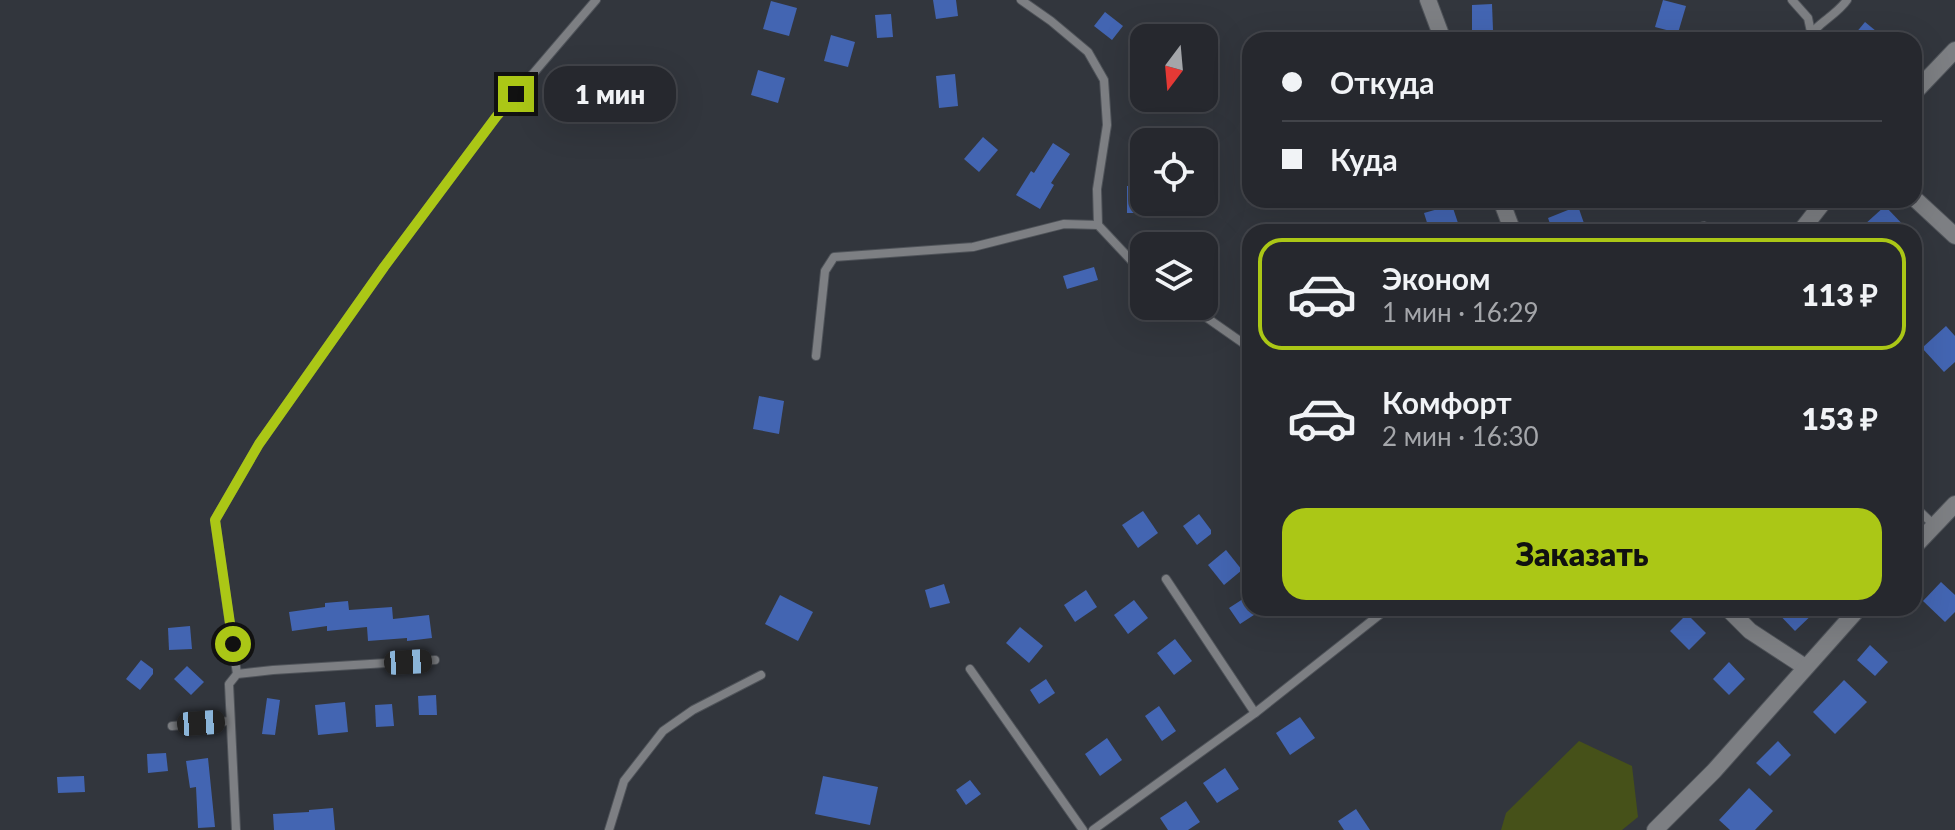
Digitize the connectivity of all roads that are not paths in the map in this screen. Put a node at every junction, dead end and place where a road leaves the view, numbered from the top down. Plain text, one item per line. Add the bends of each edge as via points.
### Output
1 (596, 0) edge
2 (1021, 0) edge
3 (1428, 0) edge
4 (1792, 0) edge
5 (1847, 0) edge
6 (1440, 32) edge
7 (1809, 32) edge
8 (1814, 32) edge
9 (1955, 50) edge
10 (1922, 85) edge
11 (1922, 205) edge
12 (1819, 208) edge
13 (1806, 224) edge
14 (1098, 225) junction
15 (1955, 236) edge
16 (1130, 259) edge
17 (1210, 320) edge
18 (1242, 342) edge
19 (816, 356) dead end
20 (1955, 504) edge
21 (1922, 514) edge
22 (1934, 525) junction
23 (1922, 538) edge
24 (1166, 579) dead end
25 (1378, 616) edge
26 (1735, 616) edge
27 (1852, 616) edge
28 (435, 660) dead end
29 (1805, 667) junction
30 (970, 669) dead end
31 (237, 674) junction
32 (761, 675) dead end
33 (1255, 713) junction
34 (230, 721) junction
35 (172, 726) dead end
36 (236, 830) edge
37 (609, 830) edge
38 (1083, 830) edge
39 (1093, 830) edge
40 (1655, 830) edge

1 - 31 lane via 496,117 384,267 259,444 215,520
2 - 14 lane via 1088,52 1104,80 1107,125 1097,189
3 - 6 street
4 - 7 lane via 1808,18
5 - 8 lane
9 - 10 street
11 - 15 street
12 - 13 street
14 - 16 lane
14 - 19 lane via 1064,224 973,247 834,257 825,271
17 - 18 lane
20 - 22 street
21 - 22 lane
22 - 23 street
24 - 33 lane
25 - 33 lane
26 - 29 street
27 - 29 street
28 - 31 lane
29 - 40 street
30 - 38 lane
31 - 34 lane via 229,684
32 - 37 lane via 663,731 624,781
33 - 39 lane
34 - 35 lane
34 - 36 lane

